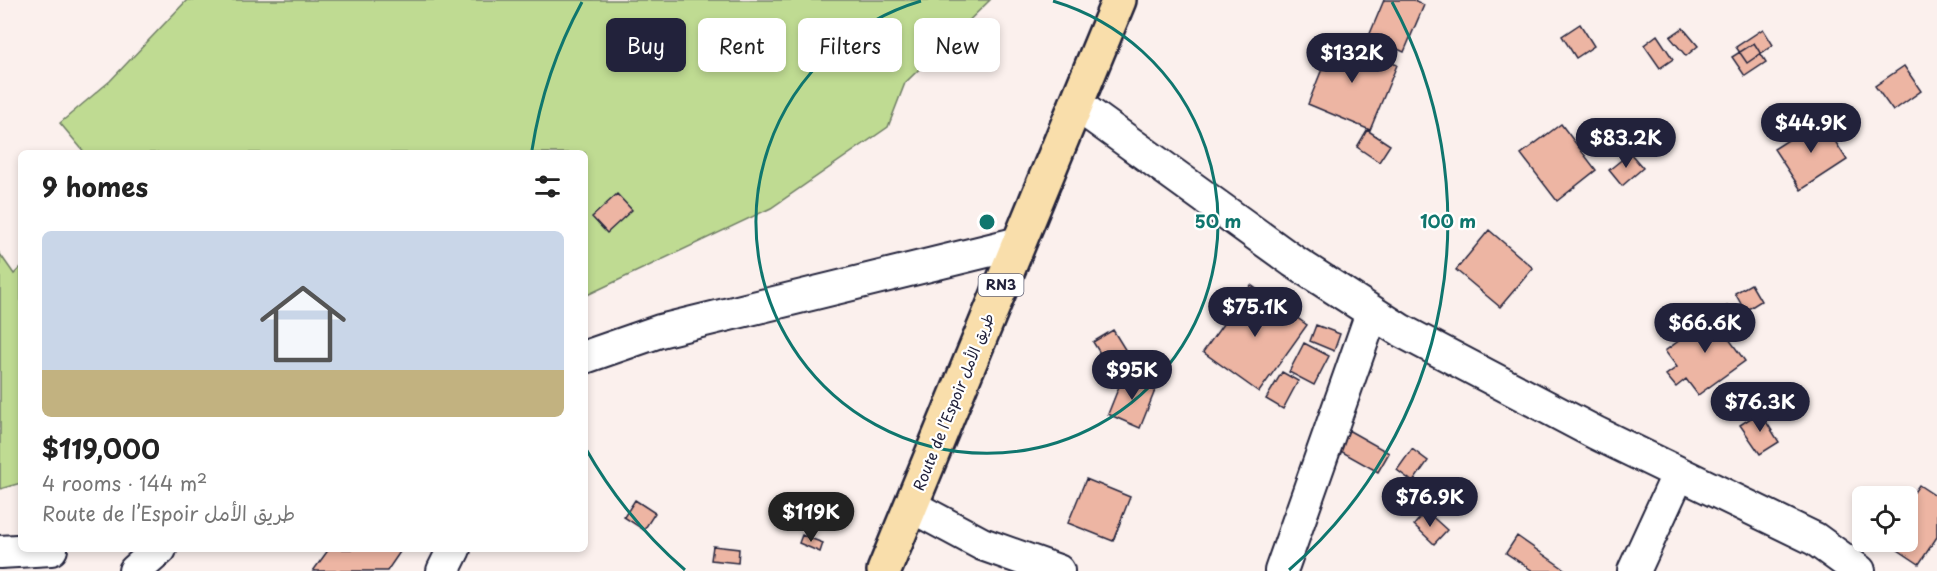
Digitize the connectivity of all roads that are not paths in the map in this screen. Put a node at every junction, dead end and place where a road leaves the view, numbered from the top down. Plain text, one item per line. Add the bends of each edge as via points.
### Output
1 (1119, 0) edge
2 (1076, 104) junction
3 (1019, 243) junction
4 (1372, 313) junction
5 (588, 356) edge
6 (1679, 473) junction
7 (911, 506) junction
8 (18, 551) edge
9 (0, 552) edge
10 (157, 552) edge
11 (452, 552) edge
12 (135, 571) edge
13 (443, 571) edge
14 (884, 571) edge
15 (1058, 571) edge
16 (1281, 571) edge
17 (1634, 571) edge
18 (1859, 571) edge

1 - 2 highway, Route de l’Espoir طريق الأمل / RN3
2 - 3 highway, Route de l’Espoir طريق الأمل / RN3
2 - 4 street via 1293,261
3 - 5 street via 660,330
3 - 7 highway, Route de l’Espoir طريق الأمل / RN3
4 - 6 street
4 - 16 street
6 - 17 street
6 - 18 street via 1815,538
7 - 14 highway, Route de l’Espoir طريق الأمل / RN3
7 - 15 street via 982,544
8 - 9 street
10 - 12 street
11 - 13 street

